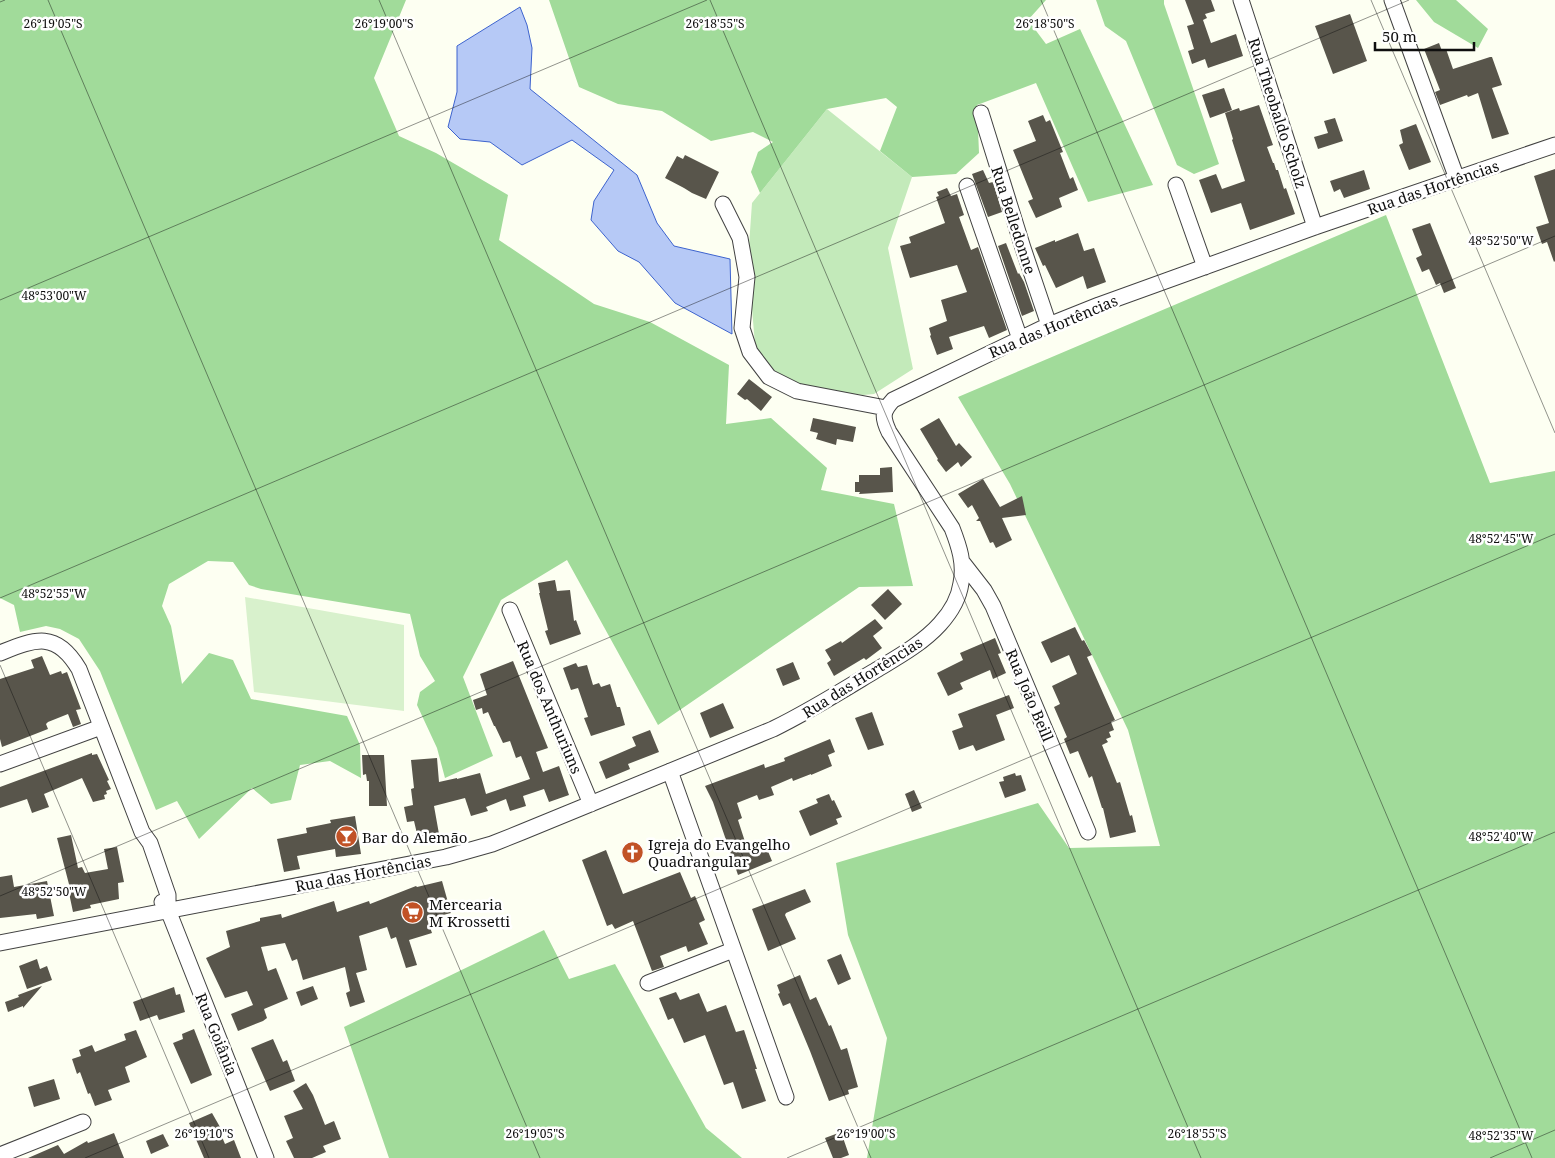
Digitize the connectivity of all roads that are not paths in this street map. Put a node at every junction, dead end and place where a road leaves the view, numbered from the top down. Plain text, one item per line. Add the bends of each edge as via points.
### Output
1 (1241, 0) edge
2 (1392, 0) edge
3 (980, 113) dead end
4 (1555, 145) edge
5 (1457, 179) junction
6 (1176, 185) dead end
7 (967, 186) dead end
8 (722, 204) dead end
9 (1315, 227) junction
10 (1205, 267) junction
11 (1049, 325) junction
12 (1020, 339) junction
13 (886, 408) junction
14 (963, 563) junction
15 (510, 610) dead end
16 (0, 653) edge
17 (101, 727) junction
18 (0, 764) edge
19 (670, 771) junction
20 (591, 804) junction
21 (1088, 832) dead end
22 (168, 910) junction
23 (0, 943) edge
24 (733, 950) junction
25 (648, 983) dead end
26 (786, 1097) dead end
27 (83, 1122) dead end
28 (0, 1155) edge
29 (266, 1158) edge

1 - 9 street, Rua Theobaldo Scholz
2 - 5 street
3 - 11 street, Rua Belledonne
4 - 5 street, Rua das Hortências
5 - 9 street, Rua das Hortências
6 - 10 street
7 - 12 street
8 - 13 street via 740,238 747,277 742,328 750,352 769,377 797,391
9 - 10 street, Rua das Hortências
10 - 11 street, Rua das Hortências
11 - 12 street, Rua das Hortências
12 - 13 street, Rua das Hortências via 904,394
13 - 14 street, Rua das Hortências via 884,420 889,432 952,528
14 - 19 street, Rua das Hortências via 962,584 954,604 942,622 908,651 809,712
14 - 21 street, Rua João Beill via 993,606
15 - 20 street, Rua dos Anthuriuns
16 - 17 street, Rua Goiânia via 38,640 51,642 71,655
17 - 18 street
17 - 22 street, Rua Goiânia via 142,832 150,844 168,895
19 - 20 street, Rua das Hortências
19 - 24 street
20 - 22 street, Rua das Hortências via 462,853
22 - 23 street, Rua das Hortências
22 - 29 street, Rua Goiânia
24 - 25 street
24 - 26 street
27 - 28 street

